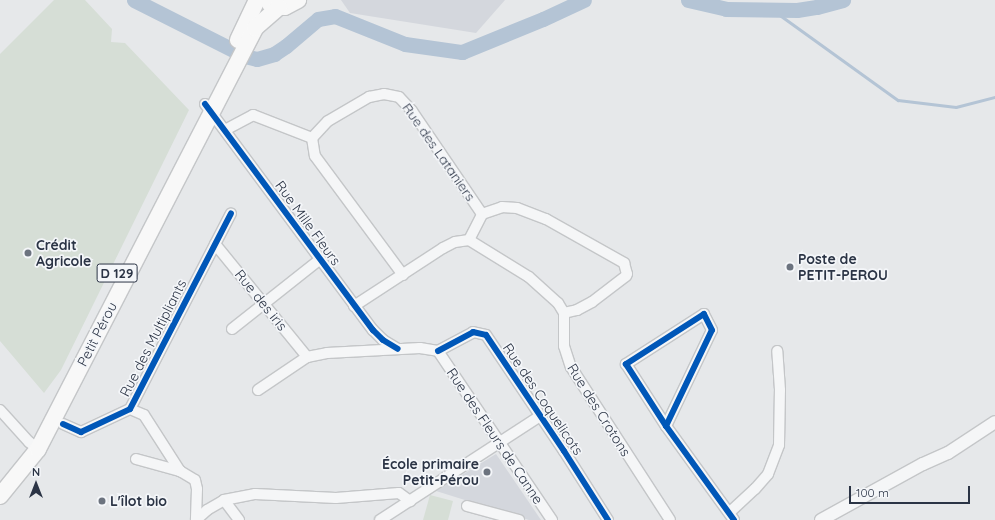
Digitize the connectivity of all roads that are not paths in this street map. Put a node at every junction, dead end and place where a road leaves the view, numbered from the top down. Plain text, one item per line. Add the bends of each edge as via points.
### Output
1 (257, 0) edge
2 (264, 0) edge
3 (298, 0) edge
4 (279, 7) junction
5 (237, 52) junction
6 (208, 109) junction
7 (225, 130) junction
8 (312, 138) junction
9 (231, 213) dead end
10 (482, 214) junction
11 (469, 240) junction
12 (215, 244) junction
13 (319, 260) junction
14 (403, 275) junction
15 (263, 304) junction
16 (354, 306) junction
17 (564, 313) junction
18 (232, 328) dead end
19 (398, 349) junction
20 (438, 351) junction
21 (776, 351) dead end
22 (307, 357) junction
23 (258, 390) dead end
24 (130, 409) junction
25 (0, 410) edge
26 (540, 416) junction
27 (995, 422) edge
28 (63, 424) dead end
29 (666, 426) junction
30 (499, 443) junction
31 (33, 446) junction
32 (136, 459) dead end
33 (180, 471) junction
34 (0, 480) edge
35 (0, 496) edge
36 (224, 500) junction
37 (410, 501) junction
38 (467, 506) dead end
39 (732, 516) edge
40 (196, 520) edge
41 (239, 520) edge
42 (380, 520) edge
43 (519, 520) edge
44 (552, 520) edge
45 (608, 520) edge
46 (670, 520) edge
47 (821, 520) edge

1 - 5 highway, Petit Pérou / D 129
2 - 4 highway
3 - 4 highway, D 129 via 291,5
4 - 5 highway, Petit Pérou / D 129 via 255,28
5 - 6 highway, Petit Pérou / D 129
6 - 7 street, Rue Mille Fleurs
6 - 31 highway, Petit Pérou / D 129
7 - 8 street via 253,116
7 - 13 street, Rue Mille Fleurs
8 - 10 street, Rue des Lataniers via 328,121 369,97 384,94 399,96 412,111
8 - 14 street via 315,156
9 - 12 street, Rue des Multipliants
10 - 11 street
10 - 17 street via 502,207 522,209 556,224 624,264 626,276 592,302
11 - 14 street via 455,242 443,248
11 - 17 street via 529,277 551,295
12 - 15 street, Rue des iris
12 - 24 street, Rue des Multipliants
13 - 15 street
13 - 16 street, Rue Mille Fleurs
14 - 16 street
15 - 18 street
15 - 22 street, Rue des iris
16 - 19 street, Rue Mille Fleurs via 377,335
17 - 46 street, Rue des Crotons via 564,346 571,367
19 - 20 street via 420,348
19 - 22 street via 327,353
20 - 26 street, Rue des Coquelicots via 474,332 482,333
20 - 30 street, Rue des Fleurs de Canne
21 - 39 street via 780,390 779,445 768,474
22 - 23 street
24 - 28 street, Rue des Multipliants via 81,432
24 - 33 street via 144,415
25 - 31 street
26 - 30 street
26 - 45 street, Rue des Coquelicots
27 - 47 street via 948,453
29 - 29 street via 712,330 704,314 626,364
29 - 39 street
30 - 37 street
30 - 44 street, Rue des Fleurs de Canne
31 - 34 highway, Petit Pérou / D 129
31 - 35 highway, Petit Pérou / D 129
32 - 33 street
33 - 40 street via 190,476 197,485
36 - 37 street via 255,494 336,498 399,493
36 - 40 street
36 - 41 street
37 - 42 street
38 - 43 street

